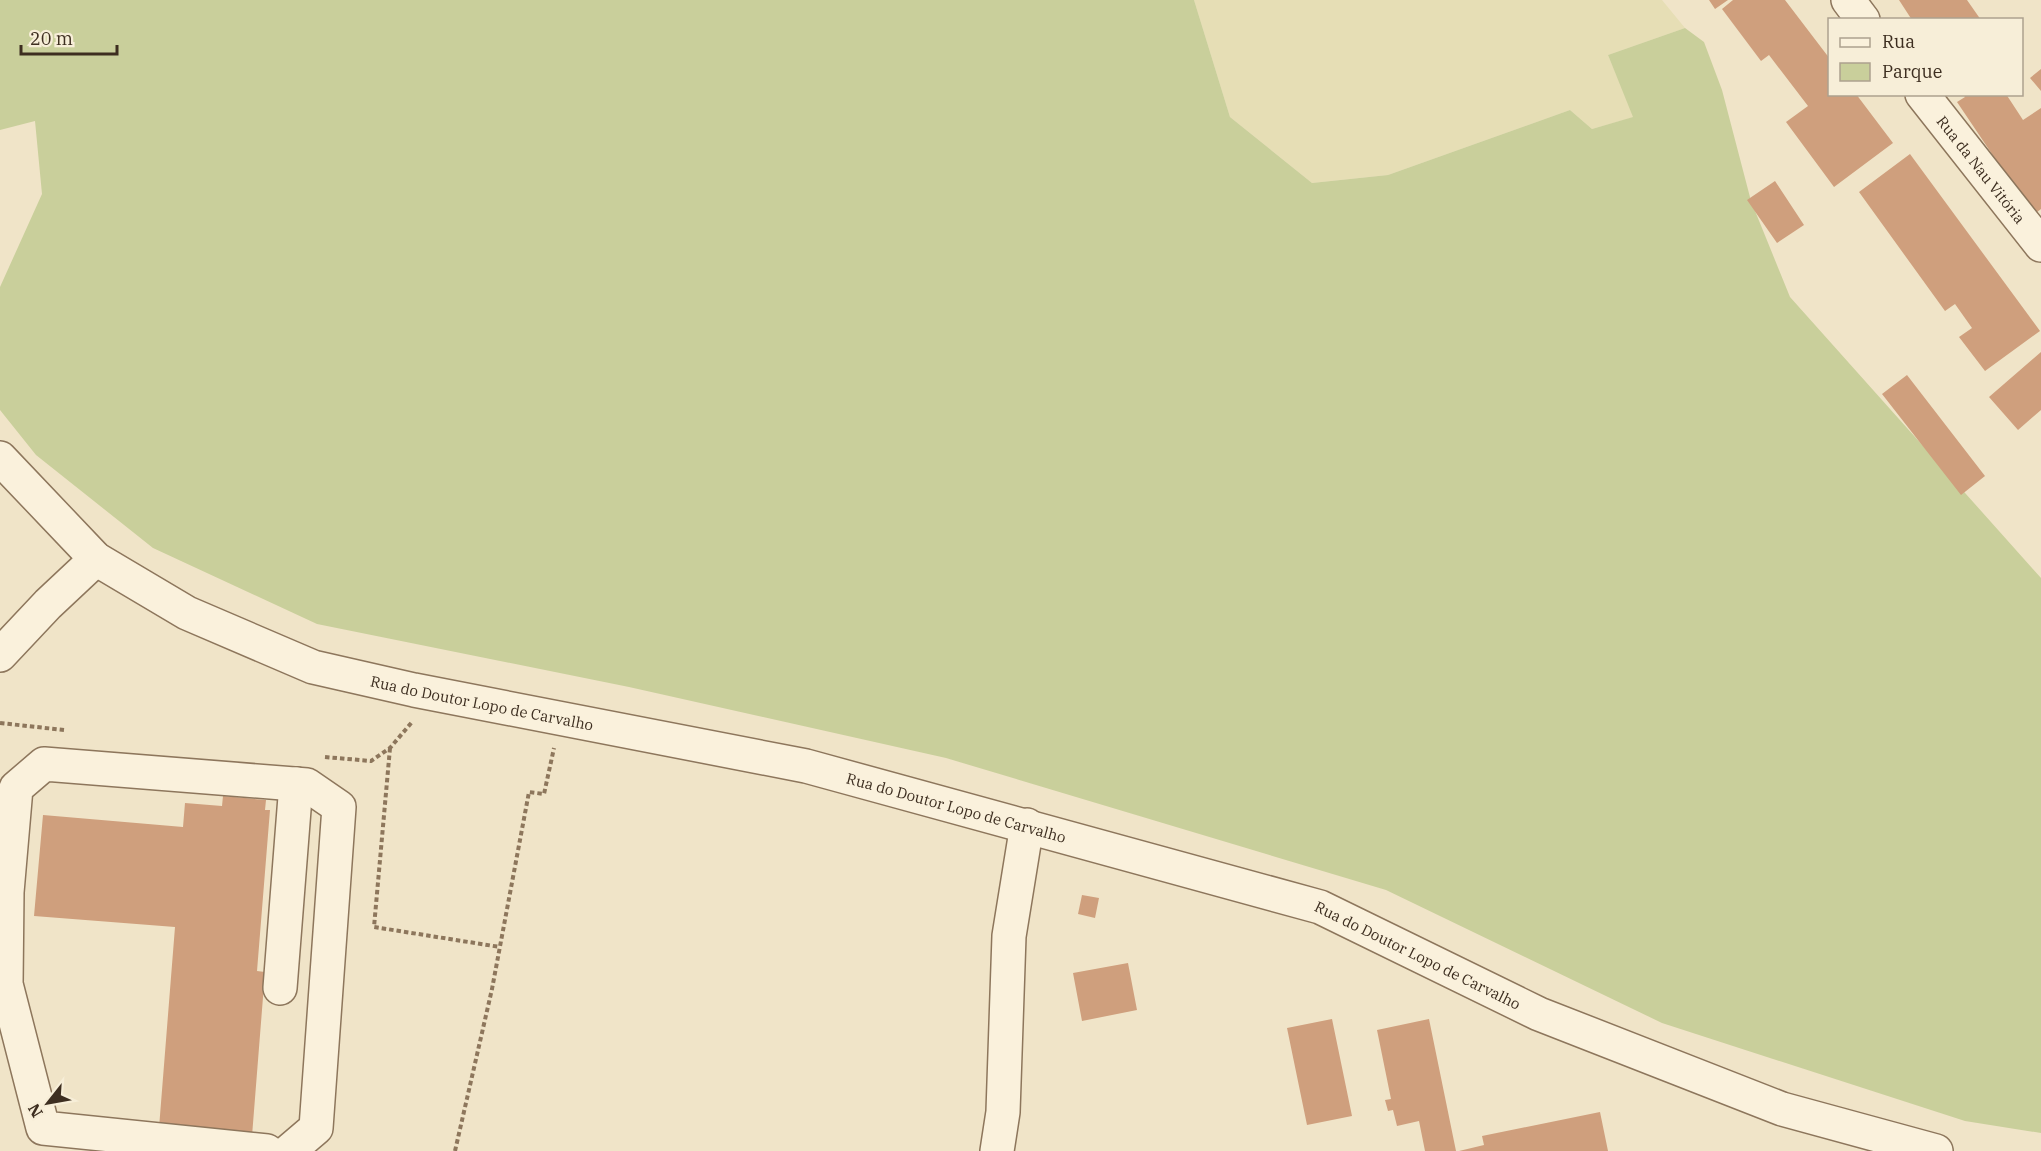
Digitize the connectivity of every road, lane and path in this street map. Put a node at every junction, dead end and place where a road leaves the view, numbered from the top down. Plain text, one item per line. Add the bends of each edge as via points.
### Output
1 (1848, 0) edge
2 (1862, 18) edge
3 (1924, 96) edge
4 (2041, 245) edge
5 (0, 458) edge
6 (96, 559) junction
7 (0, 655) edge
8 (419, 713) dead end
9 (0, 723) edge
10 (70, 730) dead end
11 (555, 744) dead end
12 (390, 748) junction
13 (313, 755) dead end
14 (296, 784) junction
15 (1027, 825) junction
16 (4, 892) edge
17 (500, 947) junction
18 (280, 988) dead end
19 (267, 1151) edge
20 (289, 1151) edge
21 (455, 1151) edge
22 (997, 1151) edge
23 (1936, 1151) edge

1 - 2 street
3 - 4 street, Rua da Nau Vitória
5 - 6 street, Rua do Doutor Lopo de Carvalho
6 - 7 street
6 - 15 street, Rua do Doutor Lopo de Carvalho via 187,613 314,667 806,766
8 - 12 path
9 - 10 path
11 - 17 path via 544,794 529,792
12 - 13 path via 371,761
12 - 17 path via 374,927
14 - 16 street via 44,764 16,788
14 - 18 street
14 - 20 street via 307,785 339,807 316,1128
15 - 22 street via 1009,936 1003,1112
15 - 23 street, Rua do Doutor Lopo de Carvalho via 1320,907 1539,1014 1782,1109
16 - 19 street via 6,984 43,1128
17 - 21 path

